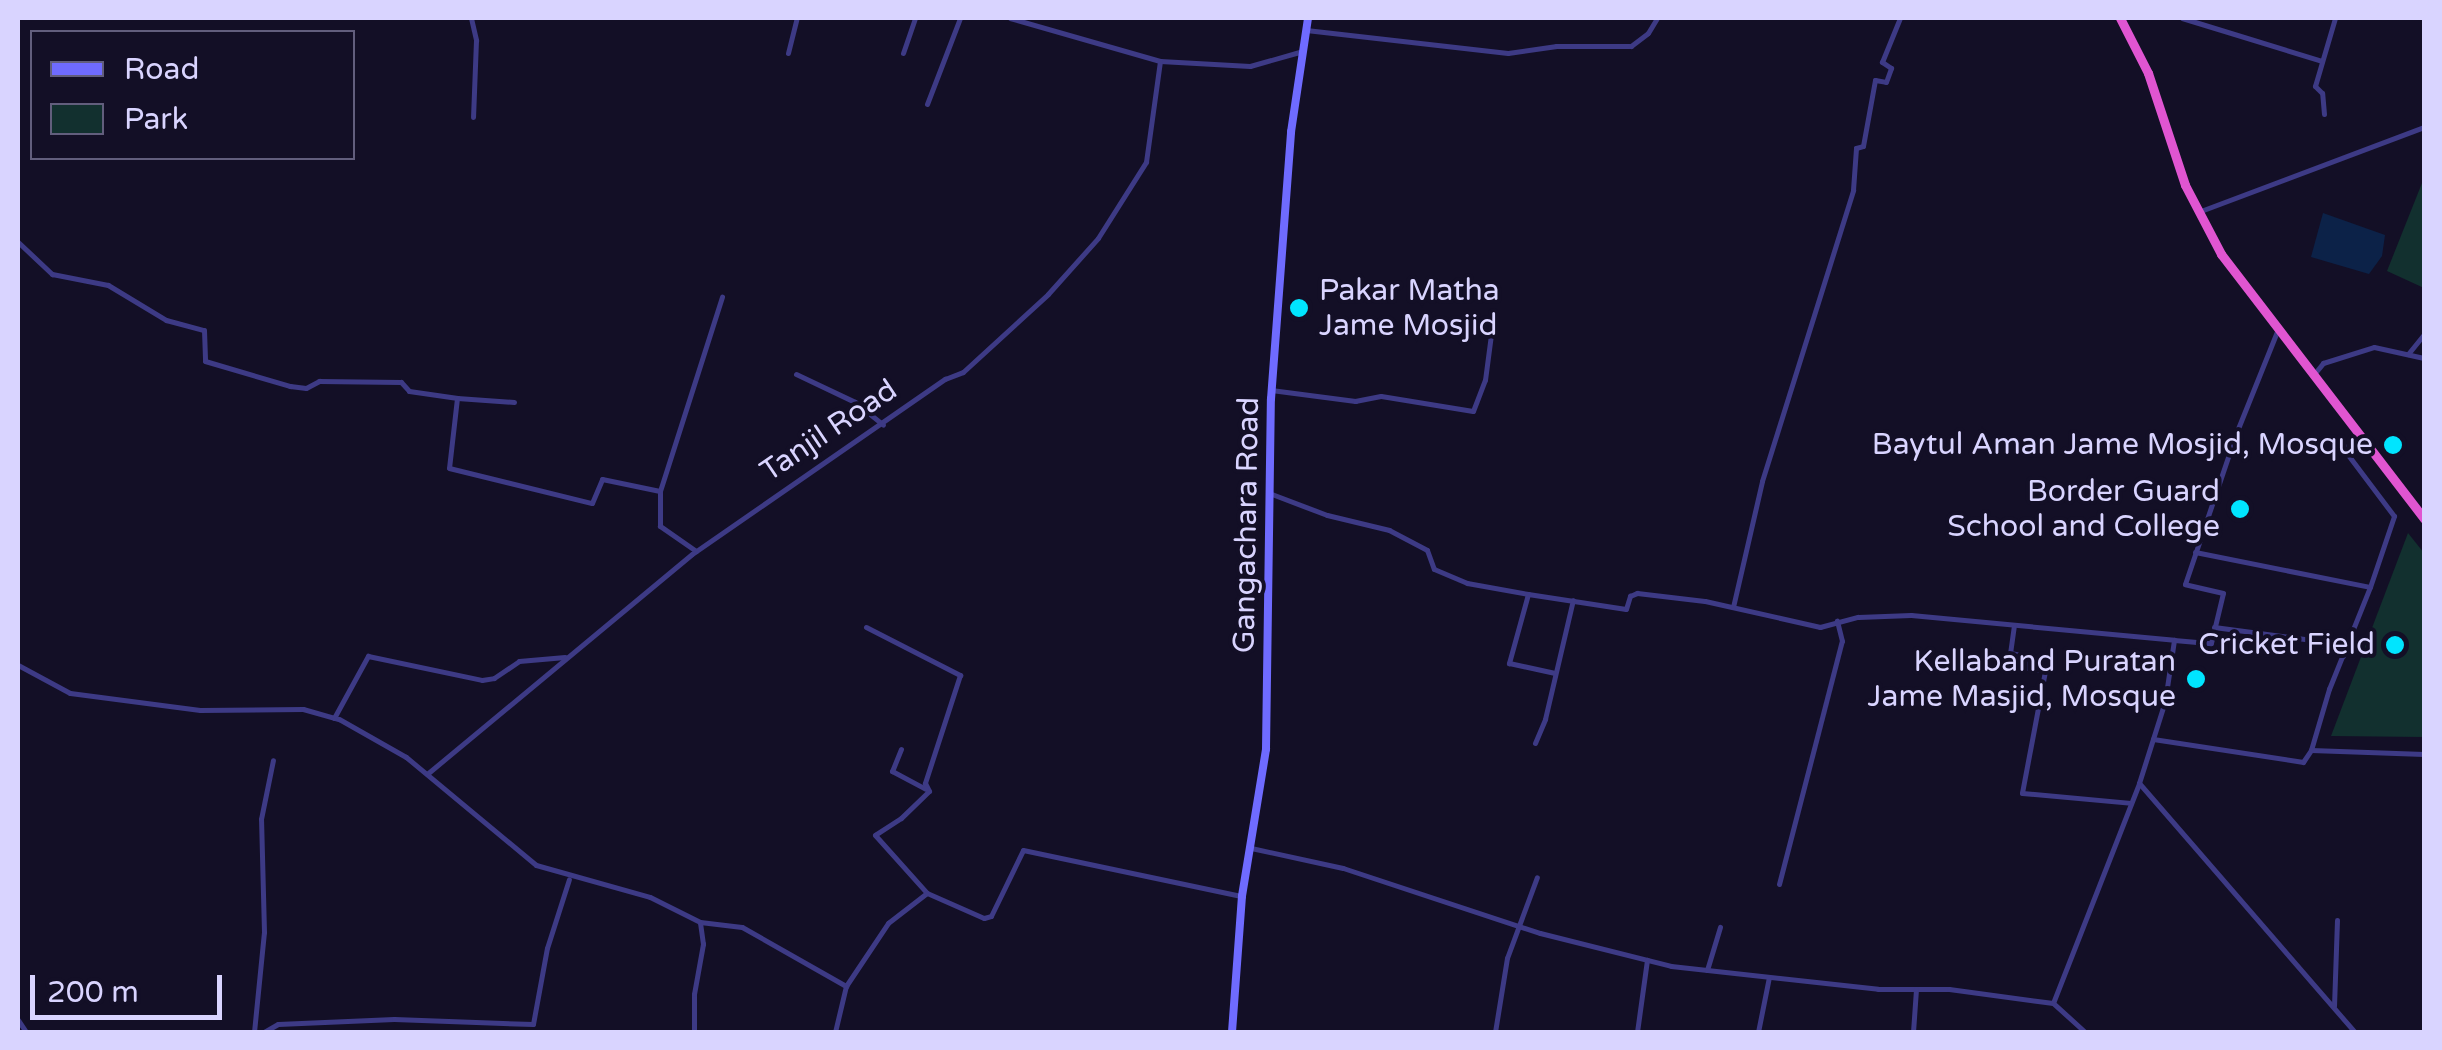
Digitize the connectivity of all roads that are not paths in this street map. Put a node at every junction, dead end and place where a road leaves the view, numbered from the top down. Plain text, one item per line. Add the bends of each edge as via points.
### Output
1 (471, 18) edge
2 (796, 18) edge
3 (915, 18) edge
4 (960, 18) edge
5 (1010, 18) edge
6 (1308, 18) edge
7 (1657, 18) edge
8 (1900, 18) edge
9 (2120, 18) edge
10 (2182, 18) edge
11 (2335, 18) edge
12 (1306, 30) junction
13 (1303, 51) junction
14 (788, 53) dead end
15 (903, 53) dead end
16 (1160, 61) junction
17 (2322, 61) junction
18 (927, 104) dead end
19 (2324, 114) dead end
20 (473, 117) dead end
21 (2424, 127) edge
22 (2198, 212) junction
23 (18, 242) edge
24 (722, 297) dead end
25 (1493, 318) dead end
26 (2278, 329) junction
27 (2424, 334) edge
28 (2408, 354) junction
29 (2424, 358) edge
30 (796, 374) dead end
31 (2313, 375) junction
32 (1272, 390) junction
33 (457, 398) junction
34 (514, 402) dead end
35 (883, 425) junction
36 (2361, 438) junction
37 (660, 491) junction
38 (1269, 493) junction
39 (2424, 520) edge
40 (696, 551) junction
41 (2195, 552) junction
42 (2370, 588) junction
43 (1528, 594) junction
44 (1573, 600) junction
45 (1733, 607) junction
46 (1837, 621) junction
47 (2014, 624) junction
48 (866, 627) dead end
49 (2214, 627) junction
50 (2174, 640) junction
51 (2343, 656) junction
52 (568, 657) junction
53 (18, 665) edge
54 (1556, 673) junction
55 (334, 718) junction
56 (2153, 739) junction
57 (1535, 743) dead end
58 (901, 749) dead end
59 (2311, 750) junction
60 (2424, 754) edge
61 (273, 760) dead end
62 (427, 774) junction
63 (2138, 784) junction
64 (928, 790) junction
65 (2132, 803) junction
66 (1251, 848) junction
67 (570, 877) junction
68 (1537, 877) dead end
69 (1779, 884) dead end
70 (927, 893) junction
71 (1242, 896) junction
72 (2337, 920) dead end
73 (700, 922) junction
74 (1519, 926) junction
75 (1720, 927) dead end
76 (1647, 960) junction
77 (1707, 970) junction
78 (1769, 976) junction
79 (846, 986) junction
80 (1916, 989) junction
81 (2053, 1003) junction
82 (2334, 1009) junction
83 (18, 1020) edge
84 (26, 1032) edge
85 (254, 1032) edge
86 (264, 1032) edge
87 (694, 1032) edge
88 (835, 1032) edge
89 (1232, 1032) edge
90 (1494, 1032) edge
91 (1637, 1032) edge
92 (1758, 1032) edge
93 (1914, 1032) edge
94 (2085, 1032) edge
95 (2355, 1032) edge

1 - 20 street
2 - 14 street
3 - 15 street
4 - 18 street
5 - 16 street
6 - 12 main road, Gangachara Road
7 - 12 street via 1632,46 1508,53
8 - 45 street via 1882,62 1891,68 1886,82 1875,80 1864,146 1856,148 1854,190 1762,480
9 - 22 highway via 2148,74
10 - 17 street
11 - 17 street
12 - 13 main road, Gangachara Road
13 - 16 street via 1250,66
13 - 32 main road, Gangachara Road
16 - 35 street, Tanjil Road via 1146,162 1098,238 963,372
17 - 19 street via 2315,86
21 - 22 street
22 - 26 highway
23 - 33 street via 52,274 108,285 166,320 204,330 205,361 290,386 400,382 410,391
24 - 37 street
25 - 32 street via 1474,412 1382,396 1355,401
26 - 31 highway
26 - 41 street
27 - 28 street
28 - 29 street
28 - 31 street via 2374,347 2350,352
30 - 35 street via 856,402
31 - 36 highway
32 - 38 main road, Gangachara Road
33 - 34 street
33 - 37 street via 449,468 592,503 602,479
35 - 40 street, Tanjil Road
36 - 39 highway
36 - 42 street via 2346,448 2348,456 2394,516
37 - 40 street via 660,526
38 - 43 street via 1389,530 1427,550 1434,569 1468,583
38 - 66 main road, Gangachara Road via 1266,749
40 - 52 street, Tanjil Road
41 - 42 street
41 - 49 street via 2186,584 2222,593
42 - 51 street
43 - 44 street
43 - 54 street via 1509,663
44 - 45 street via 1626,609 1637,593
44 - 54 street
45 - 46 street via 1820,627
46 - 47 street via 1911,614
46 - 69 street via 1842,641
47 - 50 street
47 - 65 street via 2010,653 2027,656 2025,668 2045,671 2022,793
48 - 64 street via 960,675
49 - 50 street via 2210,644
49 - 51 street via 2312,640
50 - 56 street
51 - 59 street
52 - 55 street via 519,662 482,680 368,656
52 - 62 street, Tanjil Road
53 - 55 street via 70,693 215,711 303,709
54 - 57 street
55 - 62 street
56 - 59 street via 2285,762 2302,762
56 - 63 street
58 - 64 street via 892,771
59 - 60 street
61 - 85 street via 261,819 264,932
62 - 67 street via 536,865
63 - 65 street
63 - 82 street
64 - 70 street via 875,834
65 - 81 street
66 - 71 main road, Gangachara Road
66 - 74 street via 1344,868
67 - 73 street via 650,897
67 - 86 street via 533,1024 394,1019 278,1024
68 - 74 street
70 - 71 street via 991,916 1020,854 1029,850
70 - 79 street via 888,922
71 - 89 main road, Gangachara Road
72 - 82 street
73 - 79 street via 742,927
73 - 87 street
74 - 76 street
74 - 90 street
75 - 77 street
76 - 77 street
76 - 91 street
77 - 78 street
78 - 80 street
78 - 92 street
79 - 88 street
80 - 81 street
80 - 93 street
81 - 94 street
82 - 95 street
83 - 84 street

